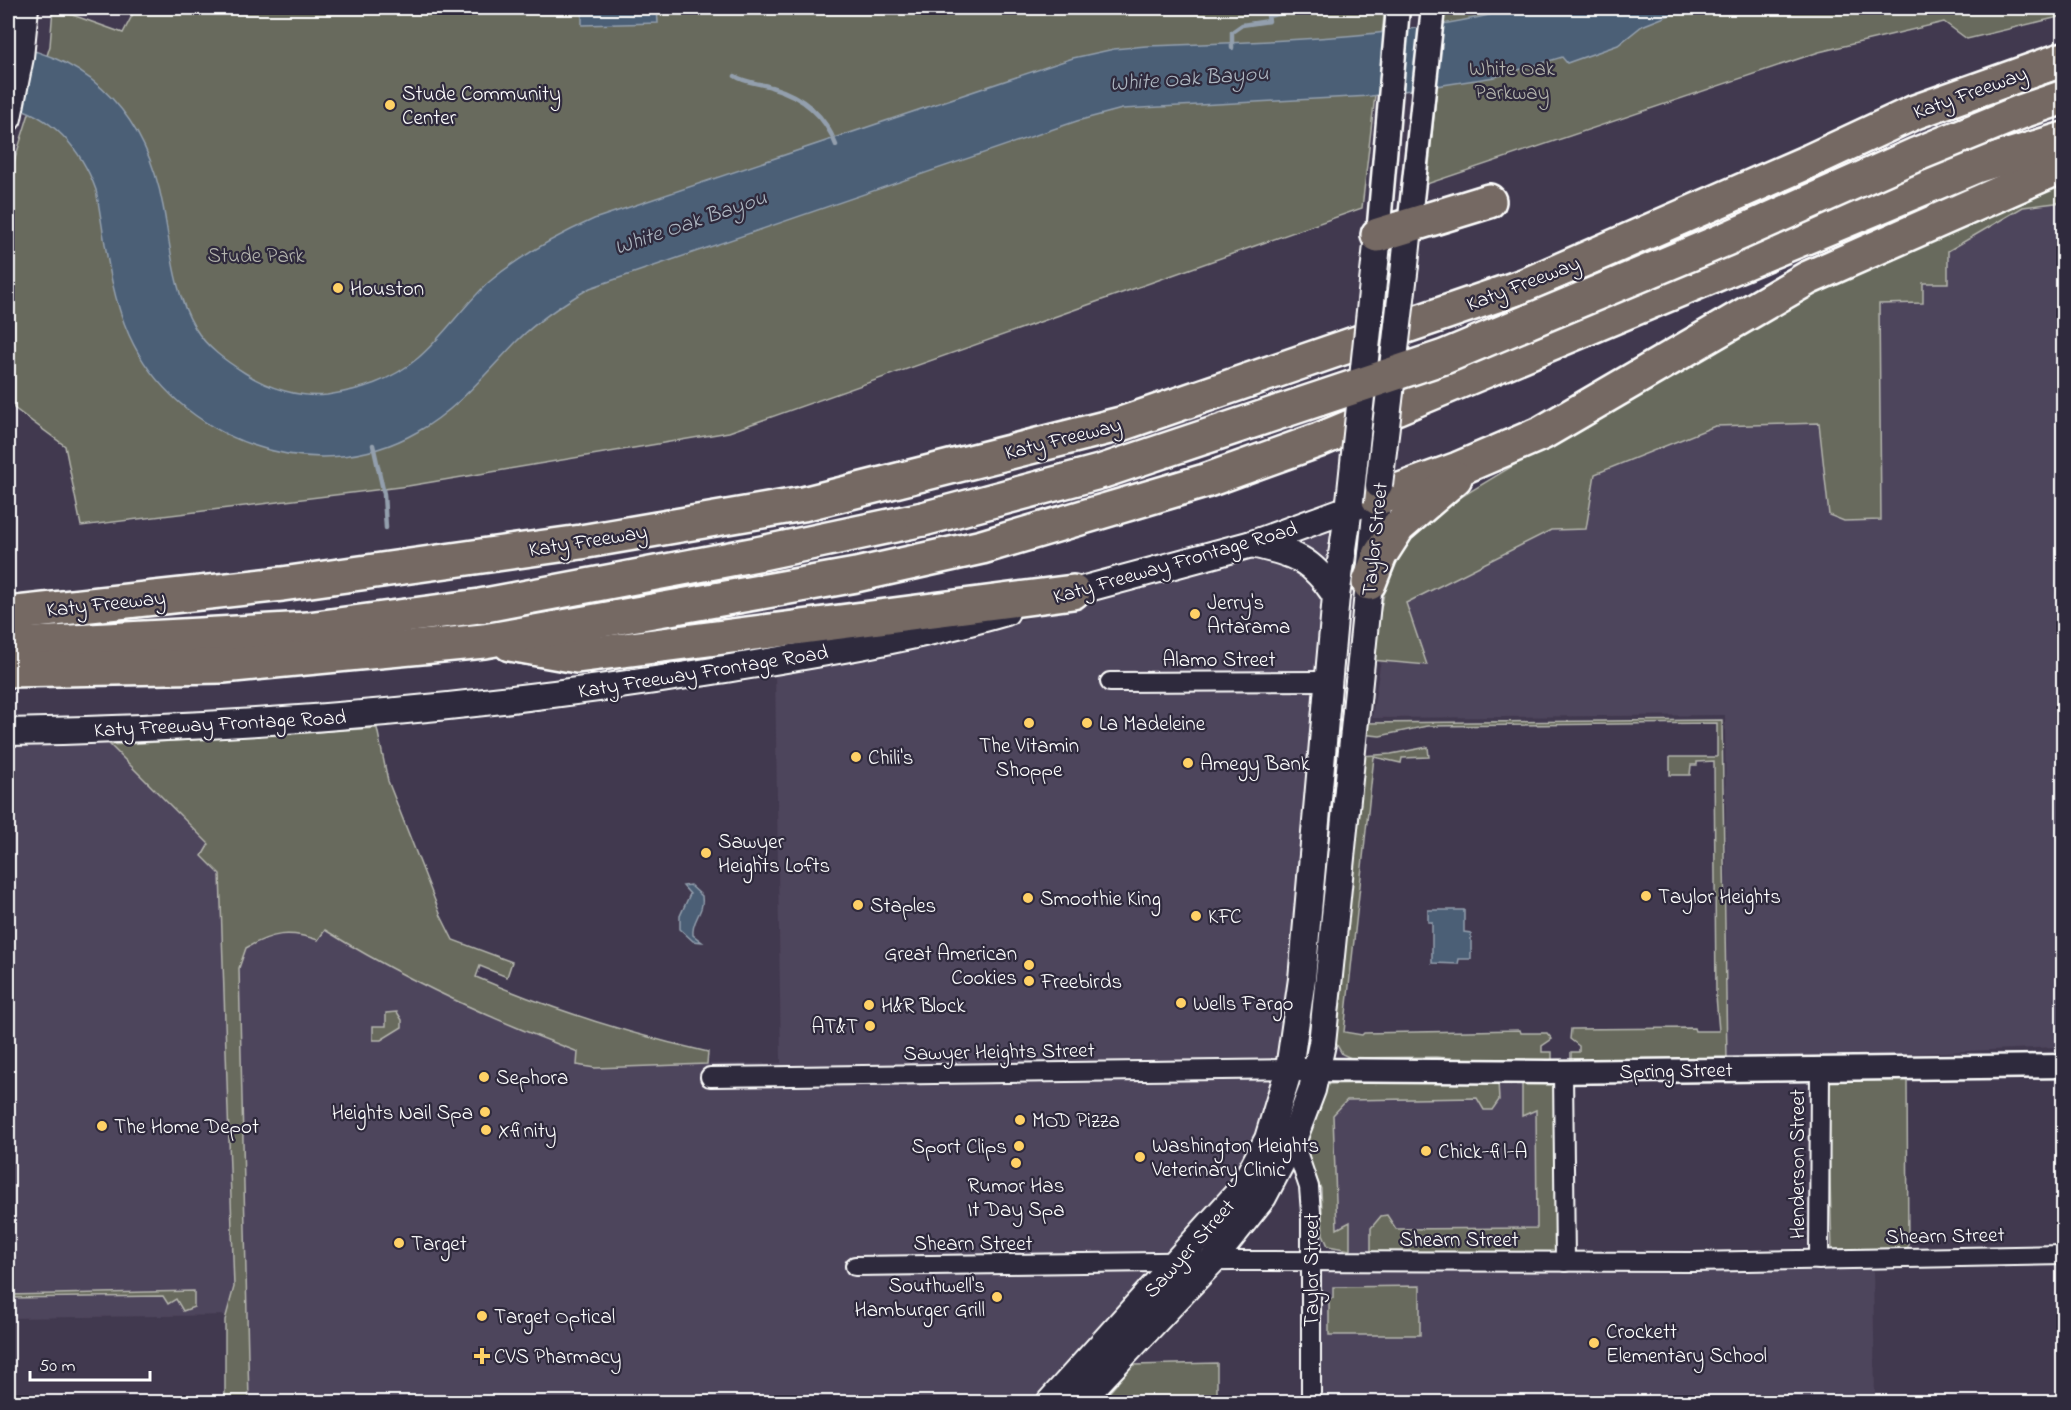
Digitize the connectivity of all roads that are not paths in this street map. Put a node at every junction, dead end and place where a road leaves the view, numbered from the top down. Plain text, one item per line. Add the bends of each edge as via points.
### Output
1 (25, 8) edge
2 (1398, 8) edge
3 (1433, 8) edge
4 (2064, 59) edge
5 (2064, 97) edge
6 (8, 118) edge
7 (2064, 139) edge
8 (2064, 165) edge
9 (1489, 201) dead end
10 (1411, 215) junction
11 (1379, 223) junction
12 (1471, 464) junction
13 (1364, 498) junction
14 (1252, 544) junction
15 (1369, 584) junction
16 (1073, 592) junction
17 (1336, 596) junction
18 (479, 600) junction
19 (8, 616) edge
20 (487, 640) junction
21 (8, 648) edge
22 (8, 670) edge
23 (1328, 681) junction
24 (1110, 682) dead end
25 (8, 732) edge
26 (1311, 861) junction
27 (1340, 861) junction
28 (2064, 1066) edge
29 (1820, 1068) junction
30 (1289, 1070) junction
31 (1317, 1071) junction
32 (1563, 1072) junction
33 (710, 1077) dead end
34 (1293, 1140) junction
35 (2064, 1255) edge
36 (1820, 1260) junction
37 (1212, 1261) junction
38 (1311, 1261) junction
39 (1565, 1262) junction
40 (1177, 1263) junction
41 (855, 1266) dead end
42 (1050, 1402) edge
43 (1079, 1402) edge
44 (1311, 1402) edge

1 - 6 main road
2 - 11 street, Taylor Street
3 - 10 street, Taylor Street
4 - 19 highway, Katy Freeway via 1914,112 1526,285 1121,424 803,504 475,558
5 - 18 highway, bridge via 1914,155 1444,357 1103,471 923,519 625,579
7 - 20 highway via 1976,166 1435,393 1194,485 982,547 856,575
8 - 12 highway via 1808,278 1542,433
9 - 10 highway
10 - 11 highway
10 - 13 main road, Taylor Street, bridge
11 - 13 main road, Taylor Street, bridge
12 - 13 highway
12 - 15 highway via 1398,527 1380,555
13 - 14 main road, Katy Freeway Frontage Road
13 - 15 main road, Taylor Street
13 - 17 main road, Taylor Street
14 - 16 main road, Katy Freeway Frontage Road
14 - 17 main road via 1287,552 1312,565
15 - 27 main road, Taylor Street
16 - 20 highway via 577,656
16 - 25 main road, Katy Freeway Frontage Road via 958,626 825,653 485,704 342,717
17 - 23 main road, Taylor Street
18 - 19 highway via 193,621
18 - 21 highway via 308,629
20 - 22 highway via 223,666
23 - 24 street, Alamo Street
23 - 26 main road, Taylor Street
26 - 27 main road
26 - 30 main road, Taylor Street via 1302,979
27 - 31 main road, Taylor Street
28 - 29 street, Spring Street
29 - 32 street, Spring Street
29 - 36 street, Henderson Street
30 - 31 street, Spring Street
30 - 33 street, Sawyer Heights Street
30 - 40 main road, Sawyer Street via 1268,1139 1241,1190
31 - 32 street, Spring Street
31 - 34 main road, Sawyer Street
32 - 39 street
34 - 37 main road, Sawyer Street via 1263,1197
34 - 38 street, Taylor Street via 1309,1187
35 - 36 street, Shearn Street
36 - 39 street, Shearn Street
37 - 38 street, Shearn Street
37 - 40 street, Shearn Street
37 - 43 main road, Sawyer Street
38 - 39 street, Shearn Street
38 - 44 street, Taylor Street
40 - 41 street, Shearn Street
40 - 42 main road, Sawyer Street

